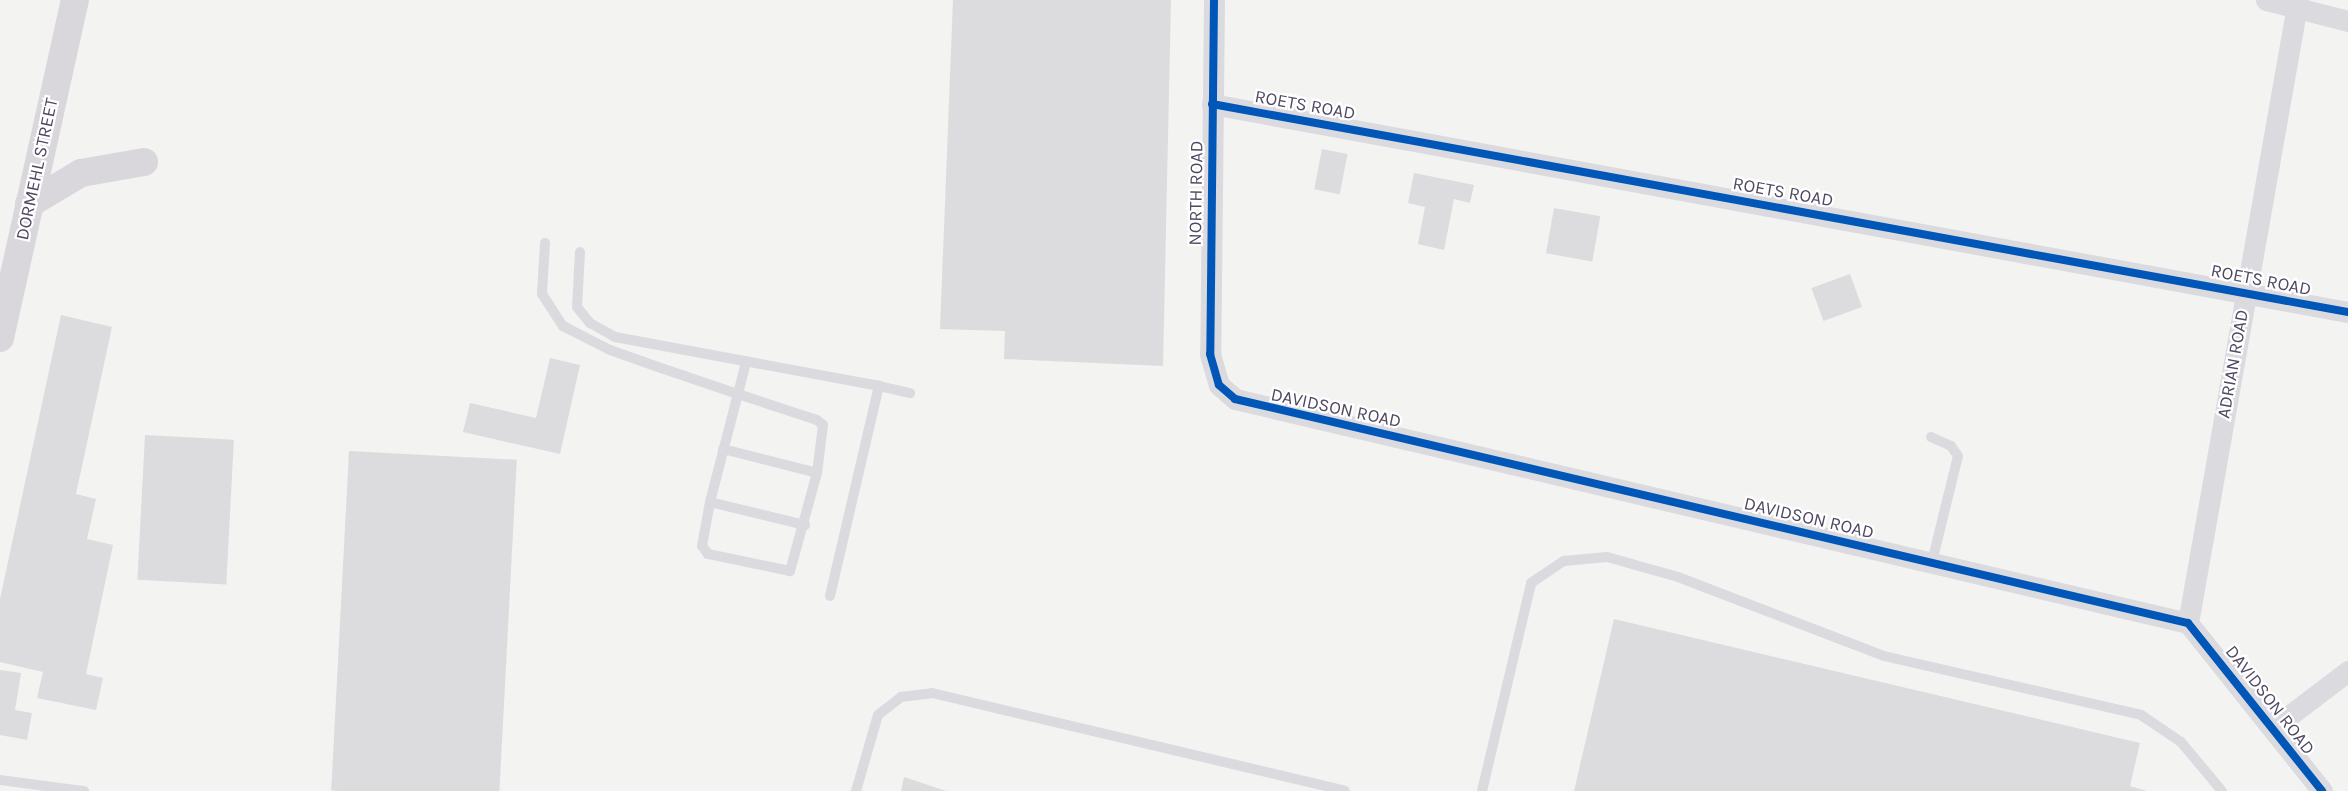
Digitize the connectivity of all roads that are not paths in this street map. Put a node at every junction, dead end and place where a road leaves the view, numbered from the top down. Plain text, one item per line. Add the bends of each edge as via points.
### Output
1 (75, 0) edge
2 (1214, 0) edge
3 (2266, 0) edge
4 (2299, 4) edge
5 (2348, 21) edge
6 (1212, 104) junction
7 (144, 162) dead end
8 (29, 204) junction
9 (545, 243) dead end
10 (580, 252) dead end
11 (2246, 292) junction
12 (2348, 312) edge
13 (0, 338) edge
14 (746, 361) junction
15 (1219, 385) joint
16 (879, 386) junction
17 (910, 393) dead end
18 (738, 394) junction
19 (1930, 437) dead end
20 (723, 449) junction
21 (817, 473) junction
22 (710, 502) junction
23 (805, 525) junction
24 (1932, 562) junction
25 (830, 596) dead end
26 (2188, 623) junction
27 (2348, 671) edge
28 (2274, 727) junction
29 (0, 780) edge
30 (84, 791) edge
31 (856, 791) edge
32 (1345, 791) edge
33 (1482, 791) edge
34 (2222, 791) edge
35 (2322, 791) edge

1 - 8 street, DORMEHL STREET
2 - 6 street, NORTH ROAD
3 - 4 street
4 - 5 street
4 - 11 street, ADRIAN ROAD
6 - 11 street, ROETS ROAD
6 - 15 street, NORTH ROAD via 1209,320 1210,354
7 - 8 street via 81,173
8 - 13 street, DORMEHL STREET
9 - 18 lane via 542,294 563,326 610,350
10 - 14 lane via 574,290 577,308 590,323 615,337
11 - 12 street, ROETS ROAD
11 - 26 street, ADRIAN ROAD
14 - 16 lane
14 - 18 lane
15 - 24 street, DAVIDSON ROAD via 1234,399 1259,406
16 - 17 lane
16 - 25 lane
18 - 20 lane
18 - 21 lane via 823,425
19 - 24 lane via 1951,446 1958,456
20 - 21 lane
20 - 22 lane
21 - 23 lane
22 - 23 lane
22 - 23 lane via 702,535 708,554 780,572 796,565
24 - 26 street, DAVIDSON ROAD
26 - 28 street, DAVIDSON ROAD
27 - 28 street
28 - 35 street, DAVIDSON ROAD
29 - 30 lane
31 - 32 lane via 878,715 901,697 932,693
33 - 34 lane via 1531,583 1564,561 1607,557 1678,577 1884,656 2141,715 2181,742

